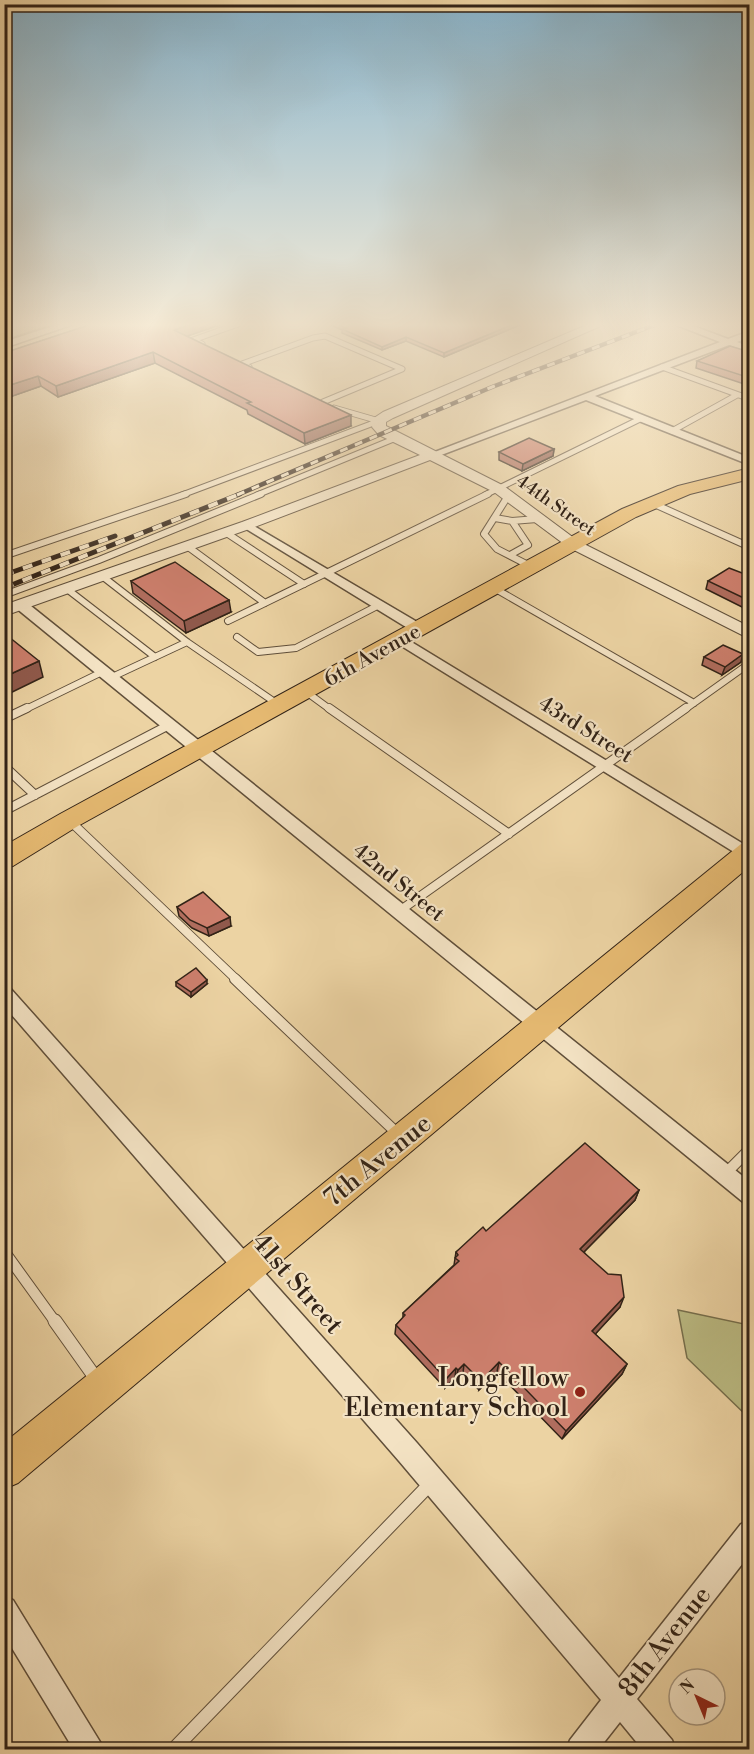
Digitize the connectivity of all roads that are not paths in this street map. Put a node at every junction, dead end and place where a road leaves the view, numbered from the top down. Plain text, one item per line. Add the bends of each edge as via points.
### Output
1 (332, 406) edge
2 (409, 406) edge
3 (560, 406) edge
4 (611, 406) edge
5 (717, 406) edge
6 (642, 418) junction
7 (379, 421) junction
8 (672, 430) junction
9 (396, 438) junction
10 (432, 455) junction
11 (750, 462) edge
12 (750, 472) edge
13 (504, 493) junction
14 (652, 502) junction
15 (495, 518) junction
16 (537, 519) junction
17 (512, 521) junction
18 (247, 525) junction
19 (225, 532) junction
20 (499, 541) dead end
21 (491, 542) junction
22 (573, 544) junction
23 (187, 546) junction
24 (750, 547) edge
25 (510, 555) junction
26 (4, 556) edge
27 (532, 567) junction
28 (327, 573) junction
29 (102, 576) junction
30 (304, 584) junction
31 (67, 588) junction
32 (494, 588) junction
33 (4, 595) edge
34 (265, 603) junction
35 (21, 605) junction
36 (379, 605) junction
37 (4, 611) edge
38 (228, 621) dead end
39 (410, 634) junction
40 (750, 634) edge
41 (237, 637) dead end
42 (187, 642) junction
43 (258, 652) joint
44 (155, 657) junction
45 (750, 663) edge
46 (106, 675) junction
47 (306, 691) junction
48 (694, 703) junction
49 (279, 706) junction
50 (4, 719) edge
51 (169, 725) junction
52 (198, 750) junction
53 (4, 766) edge
54 (606, 766) junction
55 (35, 795) junction
56 (4, 811) edge
57 (69, 820) junction
58 (509, 834) junction
59 (748, 854) edge
60 (4, 859) edge
61 (398, 913) junction
62 (4, 993) edge
63 (541, 1025) junction
64 (403, 1139) junction
65 (750, 1149) edge
66 (724, 1175) junction
67 (750, 1195) edge
68 (4, 1251) edge
69 (247, 1267) junction
70 (103, 1388) junction
71 (4, 1469) edge
72 (433, 1481) junction
73 (750, 1533) edge
74 (4, 1609) edge
75 (618, 1700) junction
76 (92, 1749) edge
77 (173, 1749) edge
78 (580, 1749) edge
79 (662, 1749) edge

1 - 7 lane
2 - 7 street
3 - 10 street
4 - 6 street
5 - 8 lane
6 - 8 street
6 - 13 lane
7 - 9 street, 44th Street via 381,430
7 - 26 lane via 226,480
8 - 11 street
9 - 10 street, 44th Street
9 - 33 lane via 99,561
10 - 13 street, 44th Street
10 - 18 street
12 - 14 main road, 6th Avenue
13 - 15 lane
13 - 16 street, 44th Street
13 - 28 lane
14 - 22 main road, 6th Avenue
14 - 24 lane
15 - 17 lane
15 - 21 lane via 484,534
16 - 17 lane
16 - 22 street, 44th Street
17 - 25 lane via 518,536 528,545
18 - 19 street
18 - 28 street, 43rd Street
19 - 23 street
19 - 30 lane
20 - 21 lane
21 - 25 lane
22 - 27 main road, 6th Avenue
22 - 40 street, 44th Street
23 - 29 street
23 - 34 lane
25 - 27 lane
27 - 32 main road, 6th Avenue
28 - 30 lane
28 - 36 street, 43rd Street
29 - 31 street
29 - 42 lane
30 - 34 lane
31 - 35 street
31 - 44 lane
32 - 39 main road, 6th Avenue
32 - 48 lane
34 - 38 lane
35 - 37 street
35 - 46 street, 42nd Street
36 - 39 street, 43rd Street
36 - 43 lane via 296,648
39 - 47 main road, 6th Avenue
39 - 54 street, 43rd Street
41 - 43 lane
42 - 44 lane
42 - 49 lane
44 - 46 lane
45 - 48 lane
46 - 50 lane
46 - 51 street, 42nd Street
47 - 49 main road, 6th Avenue
47 - 58 lane
48 - 54 lane
49 - 52 main road, 6th Avenue
51 - 52 street, 42nd Street
51 - 55 lane
52 - 57 main road, 6th Avenue
52 - 61 street, 42nd Street
53 - 55 lane
54 - 58 lane
54 - 59 street, 43rd Street
55 - 56 lane
57 - 60 main road, 6th Avenue
57 - 64 lane
58 - 61 lane
59 - 63 main road, 7th Avenue
61 - 63 street, 42nd Street
62 - 69 street, 41st Street
63 - 64 main road, 7th Avenue
63 - 66 street, 42nd Street
64 - 69 main road, 7th Avenue
65 - 66 lane
66 - 67 street, 42nd Street
68 - 70 lane
69 - 70 main road, 7th Avenue
69 - 72 street, 41st Street
70 - 71 main road, 7th Avenue
72 - 75 street, 41st Street
72 - 77 lane
73 - 75 street, 8th Avenue
74 - 76 street
75 - 78 street, 8th Avenue
75 - 79 street, 41st Street

